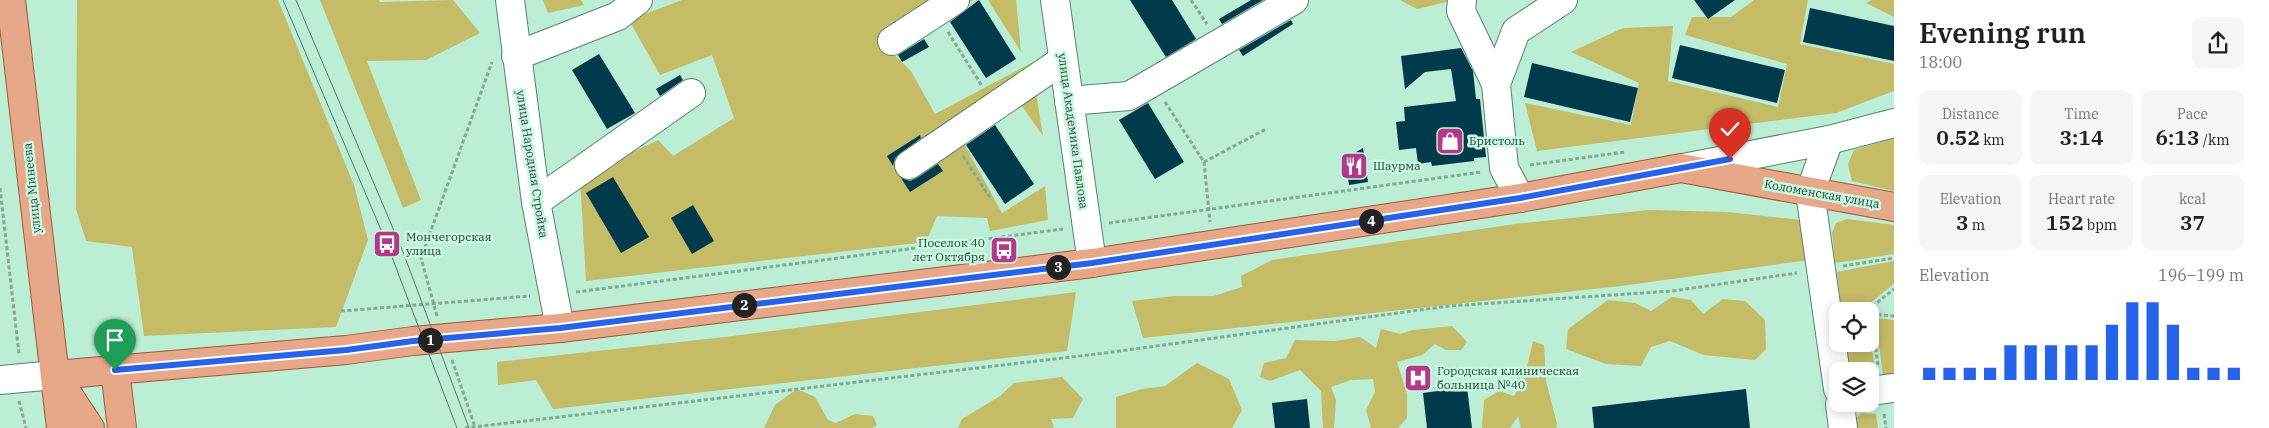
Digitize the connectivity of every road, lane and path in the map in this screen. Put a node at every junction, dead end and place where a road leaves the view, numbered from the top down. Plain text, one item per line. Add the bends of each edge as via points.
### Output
1 (11, 0) edge
2 (510, 0) edge
3 (638, 0) edge
4 (1055, 0) edge
5 (1294, 0) edge
6 (1462, 0) edge
7 (1563, 0) edge
8 (945, 6) edge
9 (892, 41) dead end
10 (505, 56) junction
11 (1063, 60) junction
12 (1152, 82) junction
13 (1496, 84) junction
14 (692, 93) dead end
15 (1069, 100) junction
16 (995, 106) junction
17 (1894, 122) edge
18 (1266, 129) dead end
19 (950, 136) junction
20 (1829, 140) junction
21 (1630, 151) dead end
22 (1204, 162) junction
23 (908, 165) dead end
24 (1504, 168) junction
25 (1681, 168) junction
26 (0, 188) edge
27 (1810, 192) junction
28 (1520, 198) junction
29 (991, 199) dead end
30 (536, 202) junction
31 (1894, 207) edge
32 (1209, 210) junction
33 (1086, 226) junction
34 (1212, 245) junction
35 (1894, 258) edge
36 (1092, 263) junction
37 (1821, 270) junction
38 (1894, 289) edge
39 (554, 294) junction
40 (1878, 302) edge
41 (432, 305) junction
42 (341, 311) dead end
43 (1879, 315) edge
44 (1894, 316) edge
45 (560, 328) junction
46 (445, 339) junction
47 (1877, 352) edge
48 (1834, 362) edge
49 (115, 370) junction
50 (55, 375) junction
51 (6, 379) edge
52 (1882, 389) edge
53 (1841, 412) edge
54 (475, 427) edge
55 (26, 428) edge
56 (61, 428) edge
57 (90, 428) edge
58 (122, 428) edge
59 (466, 428) edge
60 (1843, 428) edge
61 (1886, 428) edge

1 - 50 main road, улица Минеева
2 - 10 street, улица Народная Стройка
3 - 10 street via 618,16
4 - 11 street, улица Академика Павлова
5 - 12 street
6 - 13 street via 1461,12
7 - 13 street via 1516,31
8 - 9 street
8 - 16 path
10 - 30 street, улица Народная Стройка
10 - 41 path via 421,258
11 - 15 street, улица Академика Павлова
11 - 16 street
12 - 15 street via 1129,96
12 - 22 path
13 - 24 street
14 - 30 street
15 - 33 street, улица Академика Павлова
16 - 19 street
17 - 20 street
18 - 22 path
19 - 23 street
19 - 29 path
20 - 25 street
20 - 27 street
21 - 24 path
22 - 32 path
24 - 28 street
24 - 32 path
25 - 27 main road, Коломенская улица
25 - 28 main road, Коломенская улица
26 - 51 path via 20,358
27 - 31 main road, Коломенская улица
27 - 37 street
28 - 34 main road, Коломенская улица
30 - 39 street, улица Народная Стройка
32 - 33 path
32 - 34 path
33 - 36 street, улица Академика Павлова
33 - 39 path
34 - 36 main road, Коломенская улица
35 - 37 path
36 - 45 main road, Коломенская улица
37 - 48 street
37 - 54 path via 1672,291 1449,306 1105,353
38 - 40 path
39 - 41 path
39 - 45 street, улица Народная Стройка
41 - 42 path
41 - 46 path
43 - 44 path
45 - 46 main road, Коломенская улица
46 - 49 main road, Коломенская улица
46 - 54 path
47 - 52 path
49 - 50 main road, Коломенская улица
49 - 58 main road
50 - 51 street
50 - 56 main road, улица Минеева
50 - 57 main road
51 - 55 path
52 - 61 path
53 - 60 street
54 - 59 path

